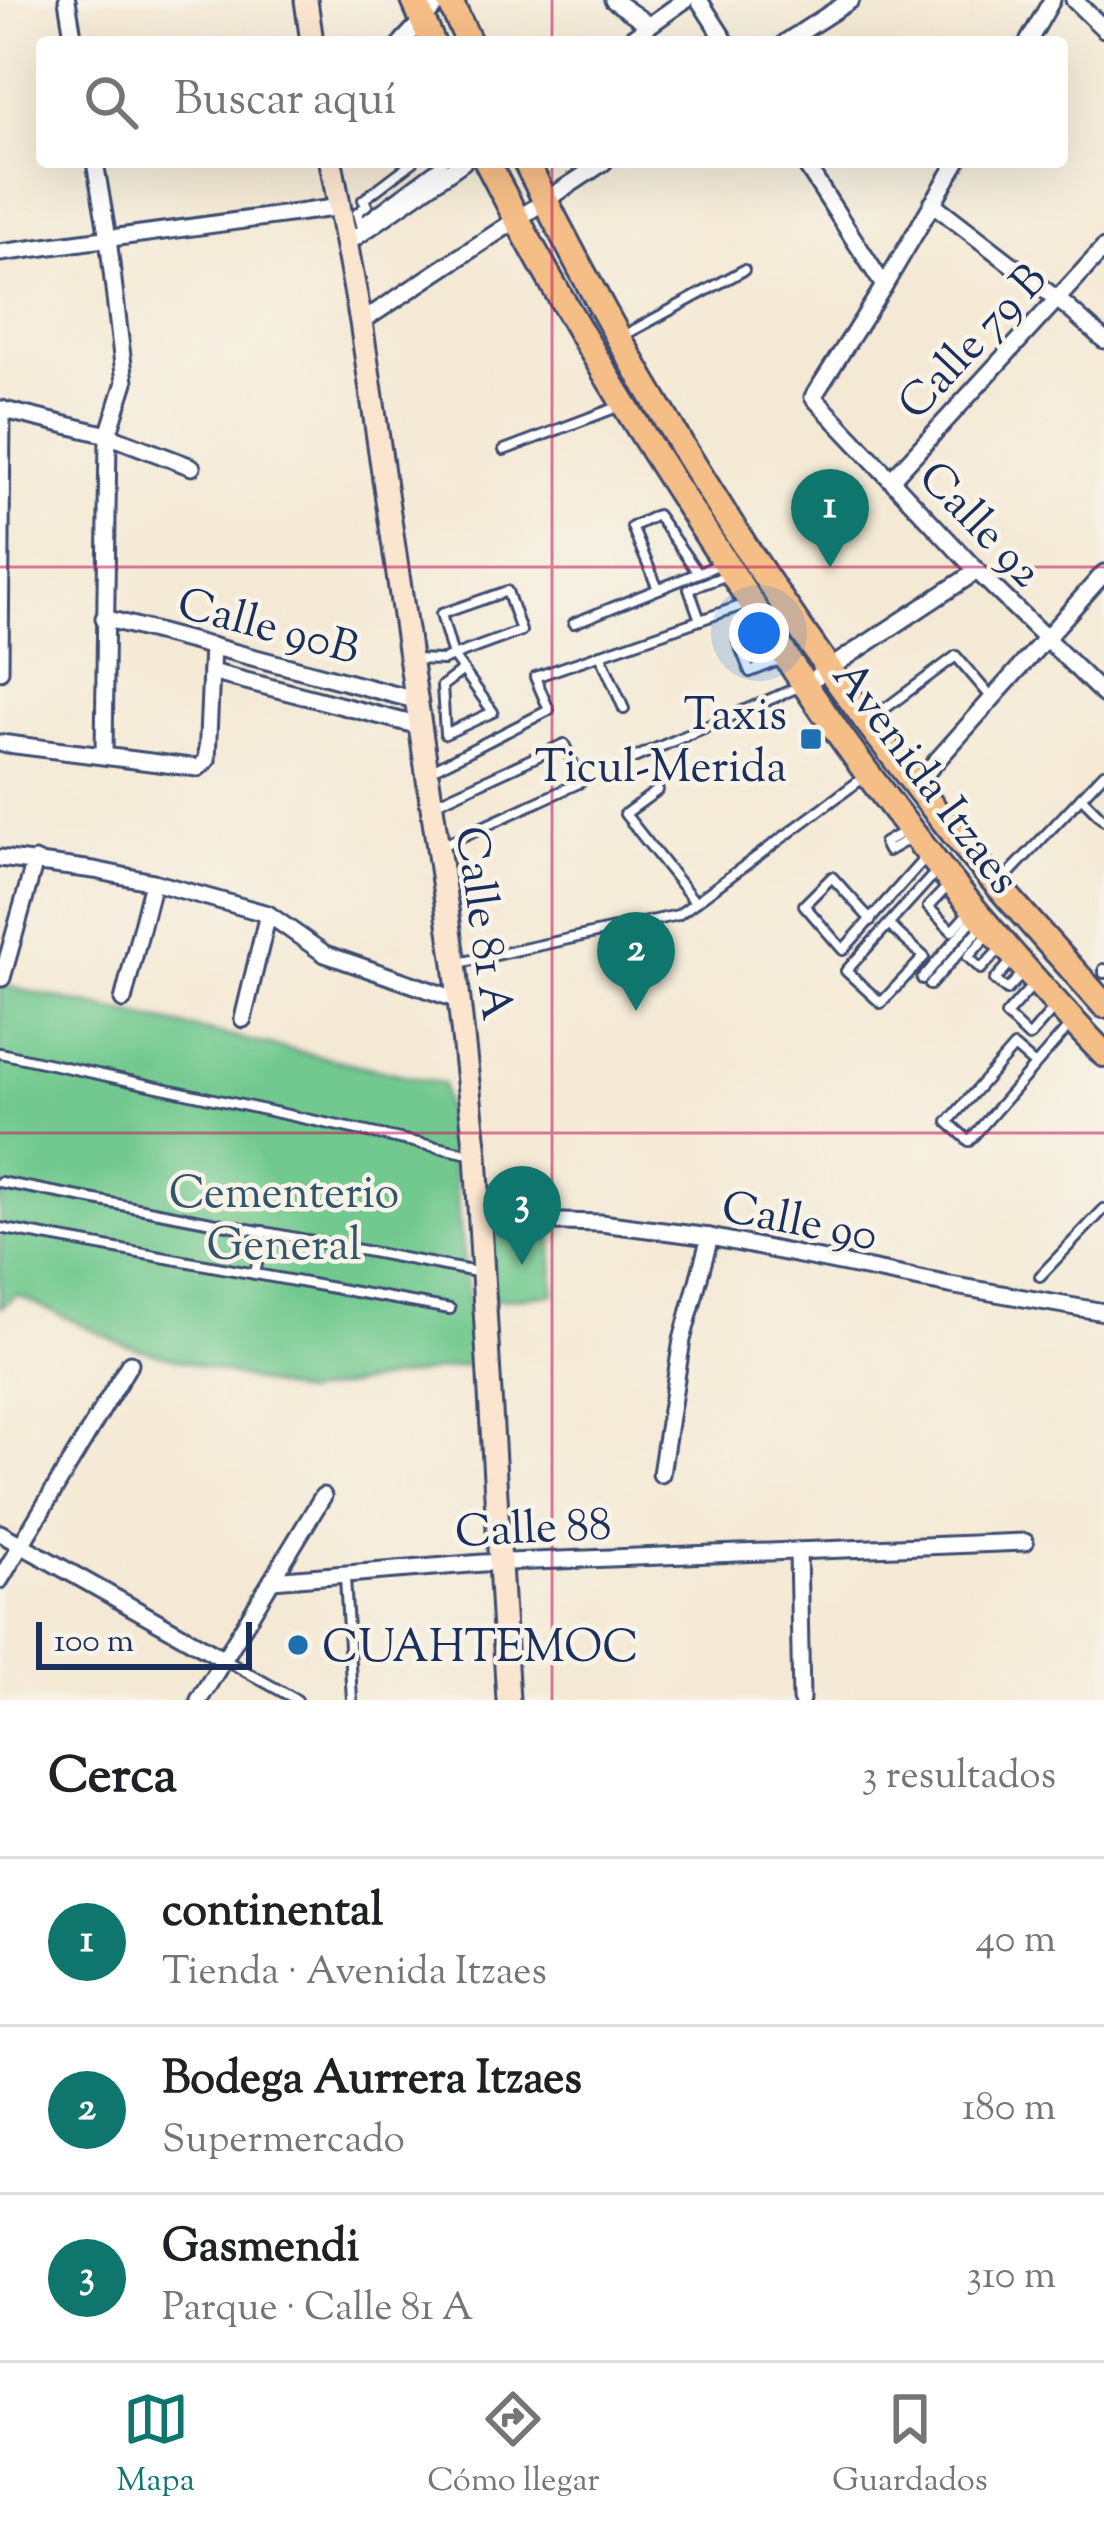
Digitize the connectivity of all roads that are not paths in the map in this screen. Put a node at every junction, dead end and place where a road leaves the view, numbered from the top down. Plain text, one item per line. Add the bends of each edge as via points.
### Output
1 (67, 0) edge
2 (306, 0) edge
3 (445, 0) edge
4 (613, 0) edge
5 (685, 0) edge
6 (698, 0) edge
7 (851, 0) edge
8 (1052, 0) edge
9 (1074, 0) edge
10 (423, 20) edge
11 (649, 26) junction
12 (1104, 29) edge
13 (73, 36) edge
14 (311, 36) edge
15 (466, 36) edge
16 (635, 36) edge
17 (722, 36) edge
18 (796, 36) edge
19 (1031, 36) edge
20 (96, 168) edge
21 (333, 168) edge
22 (405, 168) edge
23 (444, 168) edge
24 (445, 168) edge
25 (490, 168) edge
26 (529, 168) edge
27 (595, 168) edge
28 (808, 168) edge
29 (953, 168) edge
30 (545, 201) junction
31 (932, 203) junction
32 (340, 207) junction
33 (516, 220) junction
34 (108, 238) junction
35 (346, 244) junction
36 (1104, 248) edge
37 (0, 253) edge
38 (744, 270) dead end
39 (884, 286) junction
40 (1057, 300) junction
41 (361, 322) junction
42 (620, 338) junction
43 (1104, 340) edge
44 (1, 409) edge
45 (662, 410) junction
46 (630, 416) junction
47 (108, 435) junction
48 (504, 450) dead end
49 (191, 467) dead end
50 (890, 480) junction
51 (729, 568) junction
52 (977, 571) junction
53 (698, 573) junction
54 (1104, 573) edge
55 (658, 589) junction
56 (751, 602) junction
57 (104, 618) junction
58 (700, 620) junction
59 (574, 623) dead end
60 (769, 630) junction
61 (1044, 638) junction
62 (212, 646) junction
63 (600, 655) junction
64 (453, 656) junction
65 (787, 658) junction
66 (410, 659) junction
67 (828, 668) junction
68 (463, 670) junction
69 (0, 671) edge
70 (211, 672) junction
71 (804, 685) junction
72 (1104, 695) edge
73 (992, 698) junction
74 (415, 700) junction
75 (624, 709) dead end
76 (868, 721) junction
77 (420, 726) junction
78 (0, 743) edge
79 (104, 754) junction
80 (634, 758) dead end
81 (427, 773) junction
82 (1104, 773) edge
83 (868, 774) junction
84 (916, 784) junction
85 (658, 790) dead end
86 (1081, 797) junction
87 (431, 805) junction
88 (1104, 820) edge
89 (959, 839) junction
90 (437, 848) junction
91 (930, 854) junction
92 (0, 858) edge
93 (35, 861) junction
94 (153, 882) junction
95 (998, 885) junction
96 (695, 902) junction
97 (268, 914) junction
98 (871, 920) junction
99 (889, 925) junction
100 (1002, 940) junction
101 (454, 964) junction
102 (2, 978) edge
103 (926, 982) dead end
104 (1102, 985) edge
105 (123, 1000) dead end
106 (458, 1000) junction
107 (1065, 1013) junction
108 (243, 1019) dead end
109 (0, 1053) edge
110 (1104, 1054) edge
111 (1035, 1065) junction
112 (476, 1155) junction
113 (0, 1181) edge
114 (1104, 1209) edge
115 (480, 1220) junction
116 (0, 1228) edge
117 (263, 1232) junction
118 (710, 1237) junction
119 (255, 1274) junction
120 (484, 1274) junction
121 (1040, 1276) dead end
122 (450, 1309) dead end
123 (1104, 1312) edge
124 (130, 1363) dead end
125 (661, 1474) dead end
126 (323, 1496) dead end
127 (0, 1533) edge
128 (1025, 1542) dead end
129 (21, 1545) junction
130 (798, 1551) junction
131 (501, 1563) junction
132 (345, 1575) junction
133 (0, 1580) edge
134 (272, 1580) junction
135 (224, 1659) junction
136 (199, 1700) edge
137 (297, 1700) edge
138 (352, 1700) edge
139 (508, 1700) edge
140 (801, 1700) edge

1 - 13 street
2 - 14 street
3 - 10 street
3 - 15 main road
4 - 11 street
5 - 11 street
6 - 17 street
7 - 18 street
8 - 19 street
9 - 12 street
11 - 16 street
20 - 34 street
21 - 32 street, Calle 81 A
22 - 23 lane via 362,200 360,224
24 - 35 street
25 - 33 main road, Avenida Itzaes
26 - 30 main road, Avenida Itzaes
27 - 30 street
28 - 39 street
29 - 31 street
30 - 33 street
30 - 42 main road, Avenida Itzaes
31 - 39 street
31 - 40 street
32 - 34 street
32 - 35 street, Calle 81 A
33 - 41 street
33 - 46 main road, Avenida Itzaes
34 - 37 street
34 - 47 street via 125,382
35 - 41 street, Calle 81 A
36 - 40 street, Calle 79 B
38 - 42 lane
39 - 50 street, Calle 92 via 813,397
40 - 43 street
40 - 50 street, Calle 79 B
41 - 66 street, Calle 81 A
42 - 45 main road, Avenida Itzaes
44 - 47 street
44 - 69 street
45 - 46 main road
45 - 67 main road, Avenida Itzaes
46 - 48 lane
46 - 51 main road, Avenida Itzaes
47 - 49 street
47 - 57 street
50 - 52 street, Calle 92
51 - 53 lane
51 - 56 main road, Avenida Itzaes
51 - 58 lane via 689,589
52 - 61 street, Calle 92
52 - 67 street
53 - 55 lane
53 - 55 lane via 657,515 632,527
54 - 61 street
55 - 59 lane
56 - 58 lane
56 - 60 main road, Avenida Itzaes
57 - 62 street, Calle 90B
57 - 79 street
58 - 63 lane
60 - 65 main road, Avenida Itzaes
60 - 65 lane via 738,642 749,672
61 - 72 street, Calle 92
61 - 73 street
62 - 70 street
62 - 74 street, Calle 90B
63 - 75 lane
63 - 81 lane via 535,677 549,710
64 - 64 lane via 520,631 507,591 441,614
64 - 66 lane
64 - 68 lane
65 - 71 main road, Avenida Itzaes
66 - 74 street, Calle 81 A
67 - 71 street
67 - 76 main road, Avenida Itzaes
68 - 68 lane via 493,712 445,734 442,686
70 - 77 street
70 - 79 street via 205,765
71 - 80 lane
71 - 83 main road, Avenida Itzaes
73 - 76 lane via 956,656
73 - 84 street
74 - 77 street, Calle 81 A
76 - 84 main road, Avenida Itzaes
77 - 81 street, Calle 81 A
78 - 79 street
81 - 87 street, Calle 81 A
82 - 86 lane
83 - 91 main road, Avenida Itzaes
83 - 96 lane
84 - 89 main road, Avenida Itzaes
85 - 96 lane via 626,814
86 - 88 lane
86 - 95 lane
87 - 90 street, Calle 81 A
87 - 90 lane via 564,744 581,782
89 - 91 main road
89 - 95 main road, Avenida Itzaes
90 - 101 street, Calle 81 A
91 - 98 lane
91 - 99 lane
91 - 100 main road, Avenida Itzaes
92 - 93 street
93 - 94 street
93 - 102 street
94 - 97 street
94 - 105 street
95 - 104 main road, Avenida Itzaes
96 - 101 lane via 678,915
97 - 106 street via 325,955
97 - 108 street
98 - 98 lane via 843,950 803,905 832,877
99 - 99 lane via 846,971 881,1003 924,957
100 - 103 lane
100 - 107 main road, Avenida Itzaes
100 - 107 lane via 1006,1016 1029,1037
101 - 106 street, Calle 81 A
106 - 112 street, Calle 81 A
107 - 110 main road, Avenida Itzaes
107 - 111 lane
109 - 112 lane
111 - 111 lane via 969,1141 948,1122 1014,1047
112 - 115 street, Calle 81 A
113 - 117 lane
114 - 121 lane
115 - 118 street, Calle 90
115 - 120 street, Calle 81 A
116 - 119 lane
117 - 119 lane
117 - 120 lane
118 - 123 street, Calle 90
118 - 125 street via 682,1340
119 - 122 lane
120 - 131 street, Calle 81 A
124 - 129 street
126 - 134 street
127 - 129 street
128 - 130 street, Calle 88
129 - 133 street
129 - 135 street
130 - 131 street, Calle 88
130 - 140 street
131 - 132 street, Calle 88
131 - 139 street, Calle 81 A
132 - 134 street, Calle 88
132 - 138 lane
134 - 135 street
135 - 136 street
135 - 137 lane

